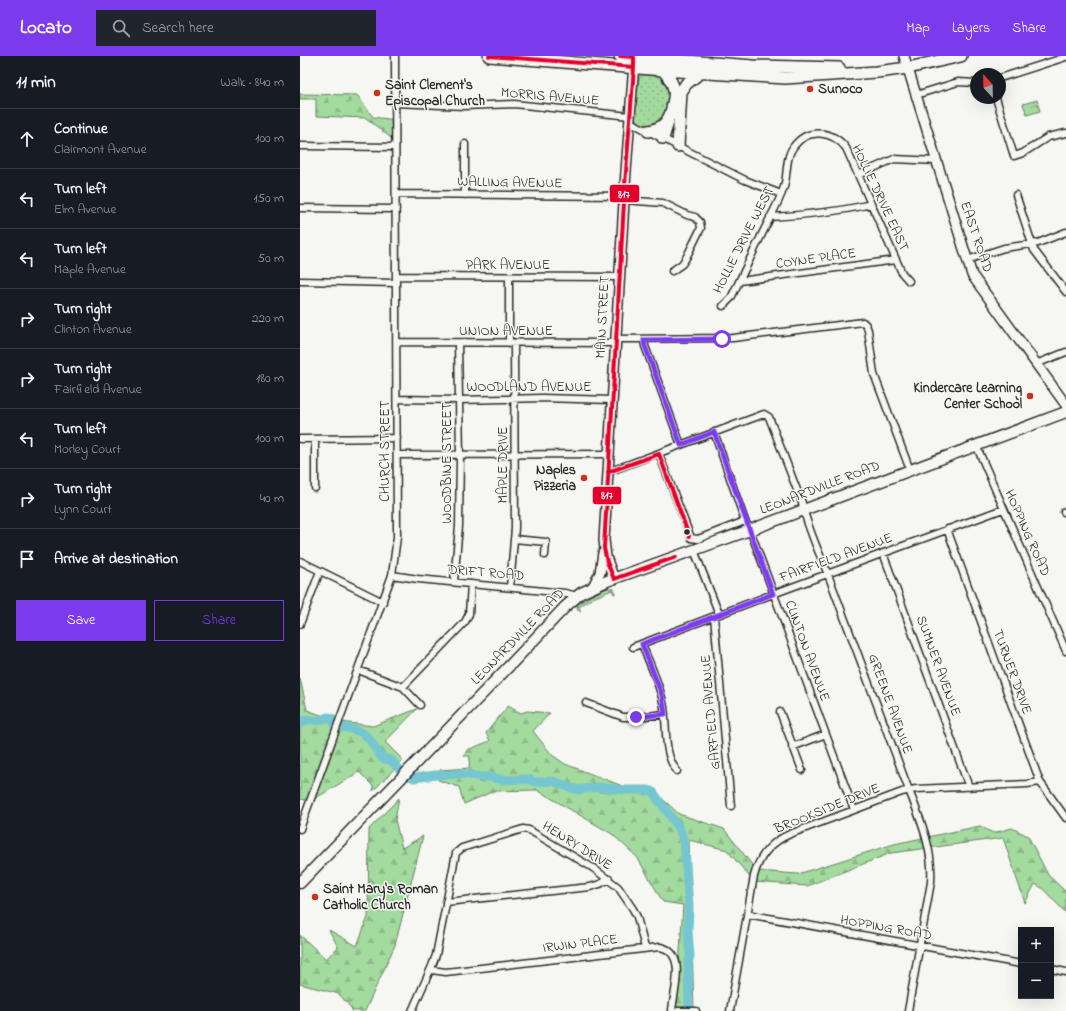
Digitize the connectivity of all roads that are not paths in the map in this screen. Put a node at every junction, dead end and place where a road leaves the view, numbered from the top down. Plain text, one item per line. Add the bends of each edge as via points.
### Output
1 (395, 56) edge
2 (489, 56) edge
3 (620, 56) edge
4 (928, 56) edge
5 (961, 56) edge
6 (1066, 57) edge
7 (709, 59) edge
8 (634, 60) edge
9 (739, 60) edge
10 (906, 61) edge
11 (663, 70) junction
12 (701, 72) junction
13 (1006, 76) edge
14 (970, 83) edge
15 (916, 94) junction
16 (395, 103) junction
17 (998, 104) edge
18 (629, 120) junction
19 (668, 121) junction
20 (648, 131) junction
21 (1066, 133) edge
22 (663, 138) junction
23 (800, 140) joint
24 (465, 144) dead end
25 (300, 146) edge
26 (678, 146) junction
27 (395, 147) junction
28 (937, 161) junction
29 (858, 175) junction
30 (396, 194) junction
31 (781, 194) junction
32 (465, 195) junction
33 (1016, 195) dead end
34 (624, 198) junction
35 (871, 204) junction
36 (300, 208) edge
37 (396, 209) junction
38 (770, 217) junction
39 (1066, 232) edge
40 (1032, 244) junction
41 (896, 260) junction
42 (967, 260) junction
43 (672, 271) dead end
44 (509, 277) junction
45 (619, 277) junction
46 (396, 280) junction
47 (909, 280) dead end
48 (300, 281) edge
49 (740, 281) junction
50 (1066, 292) edge
51 (723, 306) dead end
52 (644, 340) junction
53 (616, 341) junction
54 (397, 342) junction
55 (458, 343) junction
56 (511, 343) junction
57 (1066, 352) edge
58 (1036, 364) junction
59 (397, 399) junction
60 (514, 399) junction
61 (459, 400) junction
62 (612, 400) junction
63 (1066, 405) edge
64 (1066, 412) edge
65 (714, 432) junction
66 (397, 438) junction
67 (300, 439) edge
68 (315, 439) junction
69 (681, 445) junction
70 (976, 445) junction
71 (610, 454) junction
72 (659, 454) junction
73 (397, 455) junction
74 (460, 455) junction
75 (515, 455) junction
76 (910, 470) junction
77 (608, 472) junction
78 (316, 488) dead end
79 (1003, 509) junction
80 (803, 510) junction
81 (747, 525) junction
82 (947, 530) junction
83 (514, 539) junction
84 (604, 540) junction
85 (694, 550) junction
86 (883, 553) junction
87 (545, 555) dead end
88 (300, 561) edge
89 (320, 571) junction
90 (828, 573) junction
91 (392, 575) junction
92 (614, 579) junction
93 (454, 582) junction
94 (471, 584) junction
95 (510, 587) junction
96 (592, 588) junction
97 (773, 594) junction
98 (577, 596) junction
99 (382, 602) junction
100 (716, 615) junction
101 (300, 624) edge
102 (642, 644) junction
103 (634, 648) dead end
104 (1066, 651) edge
105 (358, 670) junction
106 (403, 687) junction
107 (586, 703) dead end
108 (420, 705) dead end
109 (780, 712) dead end
110 (665, 714) junction
111 (826, 734) junction
112 (792, 747) junction
113 (802, 770) dead end
114 (677, 771) dead end
115 (1040, 782) junction
116 (969, 787) junction
117 (909, 790) junction
118 (731, 806) dead end
119 (854, 810) junction
120 (1066, 818) edge
121 (300, 829) edge
122 (609, 879) junction
123 (300, 883) edge
124 (446, 902) junction
125 (747, 914) junction
126 (920, 946) junction
127 (645, 948) junction
128 (1018, 963) edge
129 (431, 970) junction
130 (1054, 970) edge
131 (1066, 972) edge
132 (412, 1011) edge
133 (672, 1011) edge
134 (678, 1011) edge
135 (696, 1011) edge
136 (730, 1011) edge
137 (908, 1011) edge

1 - 16 street, CHURCH STREET
2 - 8 highway
3 - 8 highway
4 - 10 highway
5 - 10 highway
6 - 13 street
7 - 8 highway
7 - 9 highway
8 - 11 highway
8 - 18 street, MAIN STREET
9 - 10 highway via 835,68
10 - 12 highway via 852,74 786,78
10 - 15 street, EAST ROAD
11 - 12 highway
11 - 19 highway via 674,89
12 - 26 highway via 686,84 681,92
14 - 15 street via 958,82
15 - 28 street, EAST ROAD
16 - 18 street, MORRIS AVENUE via 464,106 514,104
16 - 27 street, CHURCH STREET
17 - 21 street via 1014,156 1048,138
18 - 20 street, MORRIS AVENUE
18 - 34 street, MAIN STREET
19 - 20 highway via 662,127
19 - 22 highway
20 - 22 street, MORRIS AVENUE
22 - 26 street, MORRIS AVENUE
23 - 29 street, HOLLIE DRIVE EAST via 820,133 835,138 846,148
23 - 31 street, HOLLIE DRIVE WEST via 790,153
24 - 32 street
25 - 27 street
26 - 31 street, MORRIS AVENUE via 745,180
27 - 30 street, CHURCH STREET
28 - 29 street via 894,159
28 - 42 street, EAST ROAD
29 - 35 street, HOLLIE DRIVE EAST
30 - 32 street, WALLING AVENUE
30 - 37 street, CHURCH STREET
31 - 38 street, HOLLIE DRIVE WEST
32 - 34 street, WALLING AVENUE
33 - 40 street
34 - 43 street, WALLING AVENUE via 663,203 695,217 700,222 701,228 686,258
34 - 45 street, MAIN STREET
35 - 38 street
35 - 41 street, HOLLIE DRIVE EAST
36 - 37 street
37 - 46 street, CHURCH STREET
38 - 49 street, HOLLIE DRIVE WEST
39 - 40 street
40 - 42 street via 1004,248
40 - 50 street
41 - 47 street, HOLLIE DRIVE EAST via 902,273
41 - 49 street, COYNE PLACE
42 - 58 street, EAST ROAD via 975,280
44 - 45 street, PARK AVENUE
44 - 46 street, PARK AVENUE
44 - 56 street, MAPLE DRIVE
45 - 53 street, MAIN STREET
46 - 48 street, PARK AVENUE
46 - 54 street, CHURCH STREET
49 - 51 street, HOLLIE DRIVE WEST via 731,298
52 - 53 street, UNION AVENUE
52 - 69 street
52 - 76 street, UNION AVENUE via 734,338 863,322 868,330 874,374
53 - 56 street, UNION AVENUE
53 - 62 street, MAIN STREET
54 - 55 street, UNION AVENUE
54 - 59 street, CHURCH STREET
55 - 56 street, UNION AVENUE
55 - 61 street, WOODBINE STREET
56 - 60 street, MAPLE DRIVE
57 - 58 street
58 - 63 street, EAST ROAD
59 - 61 street, WOODLAND AVENUE
59 - 66 street, CHURCH STREET
60 - 61 street, WOODLAND AVENUE
60 - 62 street, WOODLAND AVENUE
60 - 75 street, MAPLE DRIVE
61 - 74 street, WOODBINE STREET
62 - 71 street, MAIN STREET
64 - 70 main road, LEONARDVILLE ROAD
65 - 69 street
65 - 80 street, GREENE AVENUE via 764,414 768,415
65 - 81 street, CLINTON AVENUE
66 - 68 street
66 - 73 street, CHURCH STREET
67 - 68 street
68 - 78 street
69 - 72 street
70 - 76 main road, LEONARDVILLE ROAD
70 - 79 street, HOPPING ROAD
71 - 75 street
71 - 77 street, MAIN STREET
72 - 77 street
72 - 81 street via 691,538
73 - 74 street
73 - 91 street, CHURCH STREET via 397,537
74 - 75 street
74 - 93 street, WOODBINE STREET via 459,526
75 - 83 street, MAPLE DRIVE
76 - 80 main road, LEONARDVILLE ROAD
77 - 84 street, MAIN STREET
79 - 82 street, FAIRFIELD AVENUE
79 - 104 street, HOPPING ROAD
80 - 81 main road, LEONARDVILLE ROAD
80 - 90 street, GREENE AVENUE
81 - 85 main road, LEONARDVILLE ROAD
81 - 97 street, CLINTON AVENUE
82 - 86 street, FAIRFIELD AVENUE
82 - 115 street, TURNER DRIVE
83 - 87 street via 546,542
83 - 95 street, MAPLE DRIVE
84 - 92 street, MAIN STREET via 606,557
84 - 96 street via 600,573
85 - 92 main road, LEONARDVILLE ROAD
85 - 100 street, GARFIELD AVENUE
86 - 90 street, FAIRFIELD AVENUE
86 - 116 street, SUMNER AVENUE
88 - 89 street
89 - 99 street
89 - 101 street
90 - 97 street, FAIRFIELD AVENUE
90 - 117 street, GREENE AVENUE
91 - 93 street, DRIFT ROAD
91 - 99 street, CHURCH STREET
92 - 96 main road, LEONARDVILLE ROAD
93 - 94 street, DRIFT ROAD
94 - 95 street, DRIFT ROAD
94 - 106 street via 469,614 465,622
95 - 98 street, DRIFT ROAD
96 - 98 main road, LEONARDVILLE ROAD
97 - 100 street, FAIRFIELD AVENUE
97 - 111 street, CLINTON AVENUE
98 - 123 main road, LEONARDVILLE ROAD
99 - 105 street, CHURCH STREET
100 - 102 street, FAIRFIELD AVENUE
100 - 118 street, GARFIELD AVENUE
102 - 103 street, FAIRFIELD AVENUE
102 - 110 street via 662,695
105 - 106 street
105 - 121 street, CHURCH STREET
106 - 108 street
107 - 110 street via 623,717
109 - 112 street
110 - 114 street via 668,754
111 - 112 street
111 - 119 street, CLINTON AVENUE
112 - 113 street
115 - 116 street, BROOKSIDE DRIVE
115 - 120 street, TURNER DRIVE
116 - 117 street, BROOKSIDE DRIVE
117 - 119 street, BROOKSIDE DRIVE
117 - 126 street, GREENE AVENUE via 928,843 931,863 931,882
119 - 125 street, BROOKSIDE DRIVE via 790,834 772,845 756,869
122 - 124 street via 590,887
122 - 124 street, HENRY DRIVE via 529,830 523,829 458,850 454,856
122 - 127 street, HENRY DRIVE via 618,887 633,909
124 - 129 street, HENRY DRIVE
125 - 126 street, HOPPING ROAD
125 - 136 street, BROOKSIDE DRIVE
126 - 128 street, HOPPING ROAD
126 - 137 street, GREENE AVENUE
127 - 129 street, IRWIN PLACE via 446,972
127 - 133 street, IRWIN PLACE via 665,948 675,958 677,980
129 - 132 street, HENRY DRIVE
130 - 131 street
134 - 135 street

